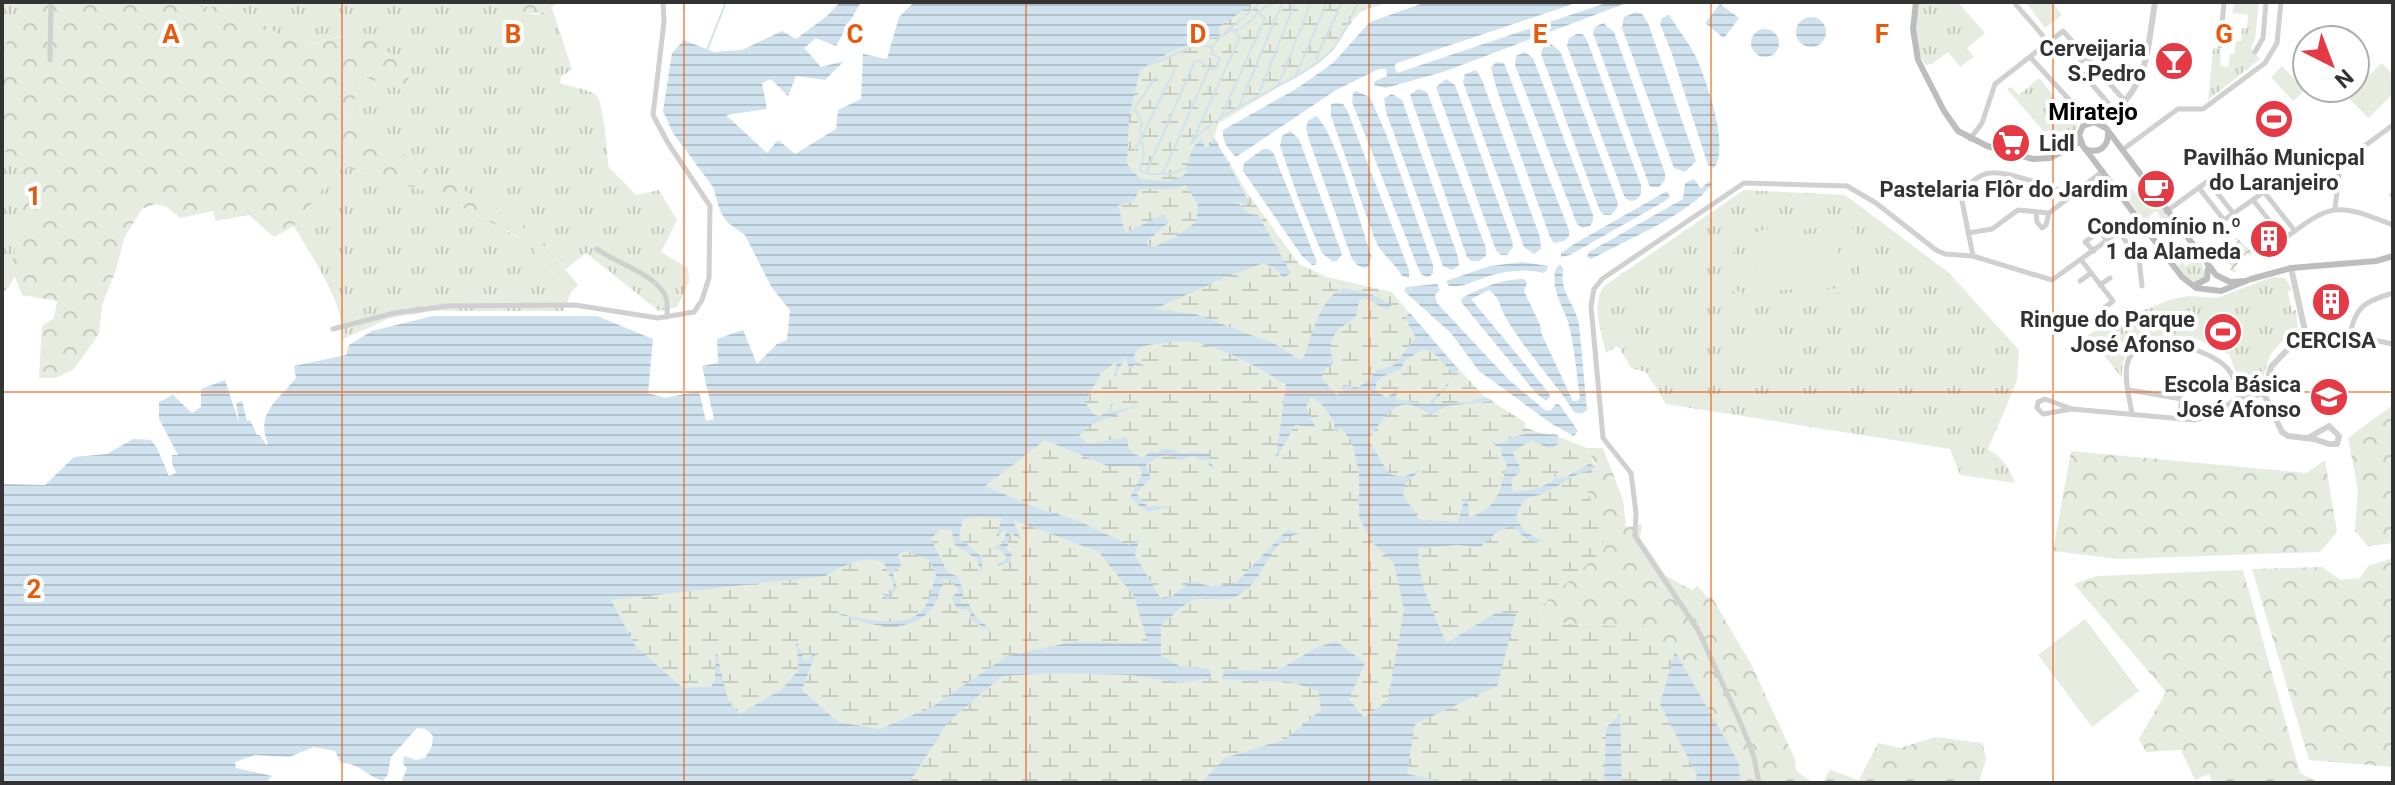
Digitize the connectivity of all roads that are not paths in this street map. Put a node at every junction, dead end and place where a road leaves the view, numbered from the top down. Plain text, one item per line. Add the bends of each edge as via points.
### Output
1 (51, 2) edge
2 (663, 2) edge
3 (1916, 2) edge
4 (2014, 2) edge
5 (2155, 2) edge
6 (2224, 2) edge
7 (2266, 2) edge
8 (2281, 2) edge
9 (2043, 46) junction
10 (2220, 46) dead end
11 (2255, 52) dead end
12 (2086, 57) junction
13 (2031, 58) junction
14 (50, 60) dead end
15 (2126, 102) junction
16 (2116, 112) junction
17 (2086, 124) junction
18 (2101, 124) junction
19 (2392, 126) edge
20 (2108, 134) junction
21 (1970, 139) junction
22 (2080, 142) junction
23 (2085, 149) junction
24 (2122, 150) junction
25 (2355, 153) dead end
26 (2103, 171) junction
27 (2339, 175) dead end
28 (2199, 188) junction
29 (2072, 195) junction
30 (2253, 200) junction
31 (2335, 208) junction
32 (2167, 211) junction
33 (2036, 213) junction
34 (2049, 213) junction
35 (2233, 213) junction
36 (2138, 218) junction
37 (2393, 225) edge
38 (2295, 231) junction
39 (2119, 232) junction
40 (1968, 233) junction
41 (2107, 241) junction
42 (597, 249) dead end
43 (2094, 251) junction
44 (1973, 256) junction
45 (2393, 256) edge
46 (2081, 261) junction
47 (2207, 265) junction
48 (2291, 268) junction
49 (2091, 273) junction
50 (2110, 278) dead end
51 (2080, 281) dead end
52 (2245, 281) junction
53 (2188, 283) junction
54 (2100, 285) junction
55 (2142, 286) dead end
56 (2393, 293) edge
57 (2103, 309) dead end
58 (667, 317) junction
59 (333, 329) dead end
60 (2305, 331) junction
61 (2350, 335) junction
62 (2393, 344) edge
63 (2129, 390) junction
64 (2264, 394) junction
65 (2238, 398) junction
66 (2072, 409) junction
67 (2132, 414) junction
68 (2179, 420) junction
69 (2308, 438) junction
70 (1759, 783) edge

1 - 14 street
2 - 58 street via 653,115 710,206 709,278 702,300 694,312
3 - 21 main road via 1918,60 1944,111
4 - 9 street via 2042,34
5 - 15 street via 2143,72
6 - 10 street
7 - 11 street via 2263,38
8 - 24 street via 2277,43 2265,63 2203,109 2178,109
9 - 12 street via 2063,31
9 - 13 street
12 - 15 street
12 - 16 street via 2076,66
13 - 17 street
13 - 21 street via 1995,84 1982,123
15 - 16 street
16 - 18 street
17 - 18 main road
17 - 22 main road
18 - 20 main road
19 - 25 street
20 - 23 main road via 2102,149
20 - 24 main road
21 - 22 main road via 2033,159 2050,158
22 - 23 main road
23 - 26 main road
24 - 32 main road
26 - 29 street
26 - 36 main road
27 - 31 street
28 - 32 street
28 - 35 street via 2224,220
28 - 35 street via 2208,181
29 - 34 street
29 - 40 street via 1989,173 1963,189
30 - 35 street
30 - 38 street via 2284,239
30 - 38 street via 2264,192
31 - 37 street via 2354,209
31 - 38 street
32 - 47 main road
33 - 34 street
33 - 34 street via 2042,228
33 - 40 street via 2018,210 1992,229
36 - 39 street
36 - 53 main road
39 - 41 street
39 - 55 street via 2139,259
40 - 44 street
41 - 43 street
41 - 43 street via 2100,231 2085,242
42 - 58 street via 661,289
43 - 46 street
44 - 46 street via 2052,280
44 - 70 street via 1936,250 1847,186 1744,183 1594,289 1591,306 1603,438 1631,473 1635,536 1698,630 1742,726
45 - 48 main road
46 - 49 street
47 - 52 main road via 2221,279
47 - 53 main road via 2204,282
48 - 52 main road
48 - 60 street
49 - 51 street
49 - 54 street
50 - 54 street
52 - 53 main road via 2212,292
54 - 57 street via 2113,301
56 - 61 street via 2364,304
58 - 59 street via 575,305 447,306
60 - 61 street
60 - 64 street via 2271,367
61 - 62 street
63 - 65 street via 2131,355 2173,343 2220,362 2230,371
63 - 67 street
63 - 68 street via 2182,399
64 - 65 street
64 - 69 street via 2282,432
65 - 68 street via 2212,415
66 - 66 street via 2045,399 2037,408 2043,414
66 - 67 street
67 - 68 street
69 - 69 street via 2337,444 2339,436 2329,426

